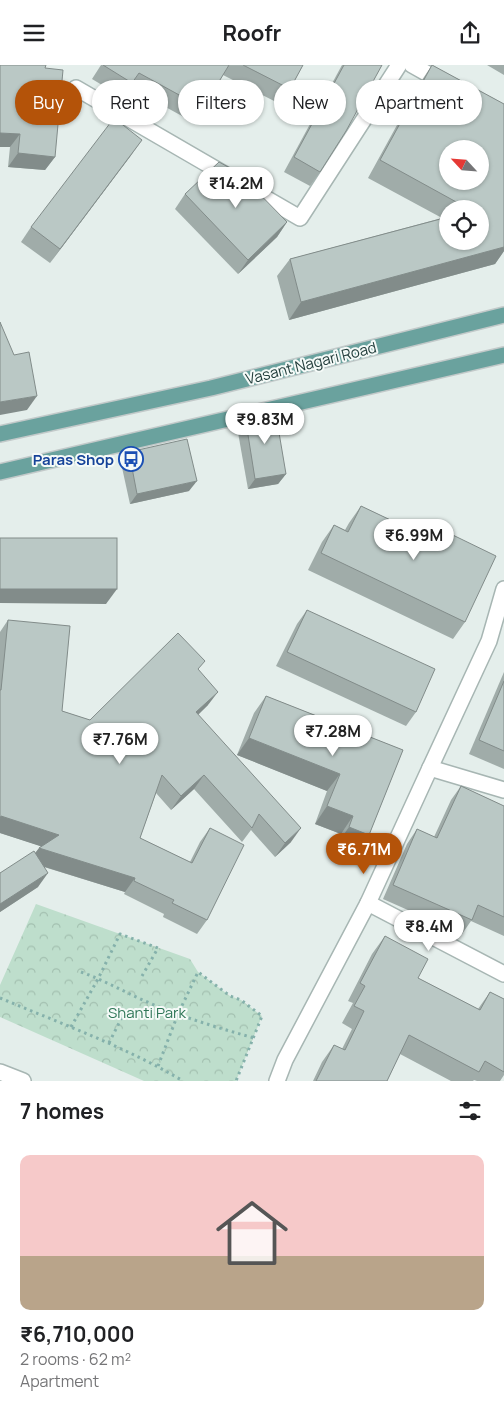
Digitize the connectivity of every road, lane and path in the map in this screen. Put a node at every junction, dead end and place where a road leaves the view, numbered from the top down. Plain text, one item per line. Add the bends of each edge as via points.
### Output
1 (399, 65) edge
2 (412, 65) edge
3 (438, 80) edge
4 (82, 91) edge
5 (504, 315) edge
6 (504, 355) edge
7 (0, 434) edge
8 (0, 472) edge
9 (504, 589) edge
10 (430, 767) junction
11 (504, 790) edge
12 (368, 903) junction
13 (81, 972) dead end
14 (504, 974) edge
15 (142, 976) dead end
16 (98, 979) junction
17 (0, 998) edge
18 (124, 1013) dead end
19 (178, 1014) junction
20 (72, 1027) junction
21 (254, 1038) junction
22 (109, 1043) junction
23 (158, 1066) junction
24 (0, 1072) edge
25 (23, 1081) edge
26 (184, 1081) edge
27 (236, 1081) edge
28 (277, 1081) edge

1 - 4 street via 300,218
2 - 3 street
5 - 7 main road, Vasant Nagari Road via 211,389
6 - 8 main road
9 - 10 street via 489,641
10 - 11 street
10 - 12 street
12 - 14 street
12 - 28 street
13 - 16 path
15 - 16 path via 158,947 120,934
16 - 19 path
16 - 20 path
17 - 20 path
18 - 22 path
19 - 21 path
19 - 21 path via 198,972 262,1017
19 - 23 path
20 - 22 path
21 - 27 path
22 - 23 path
23 - 26 path
24 - 25 street

